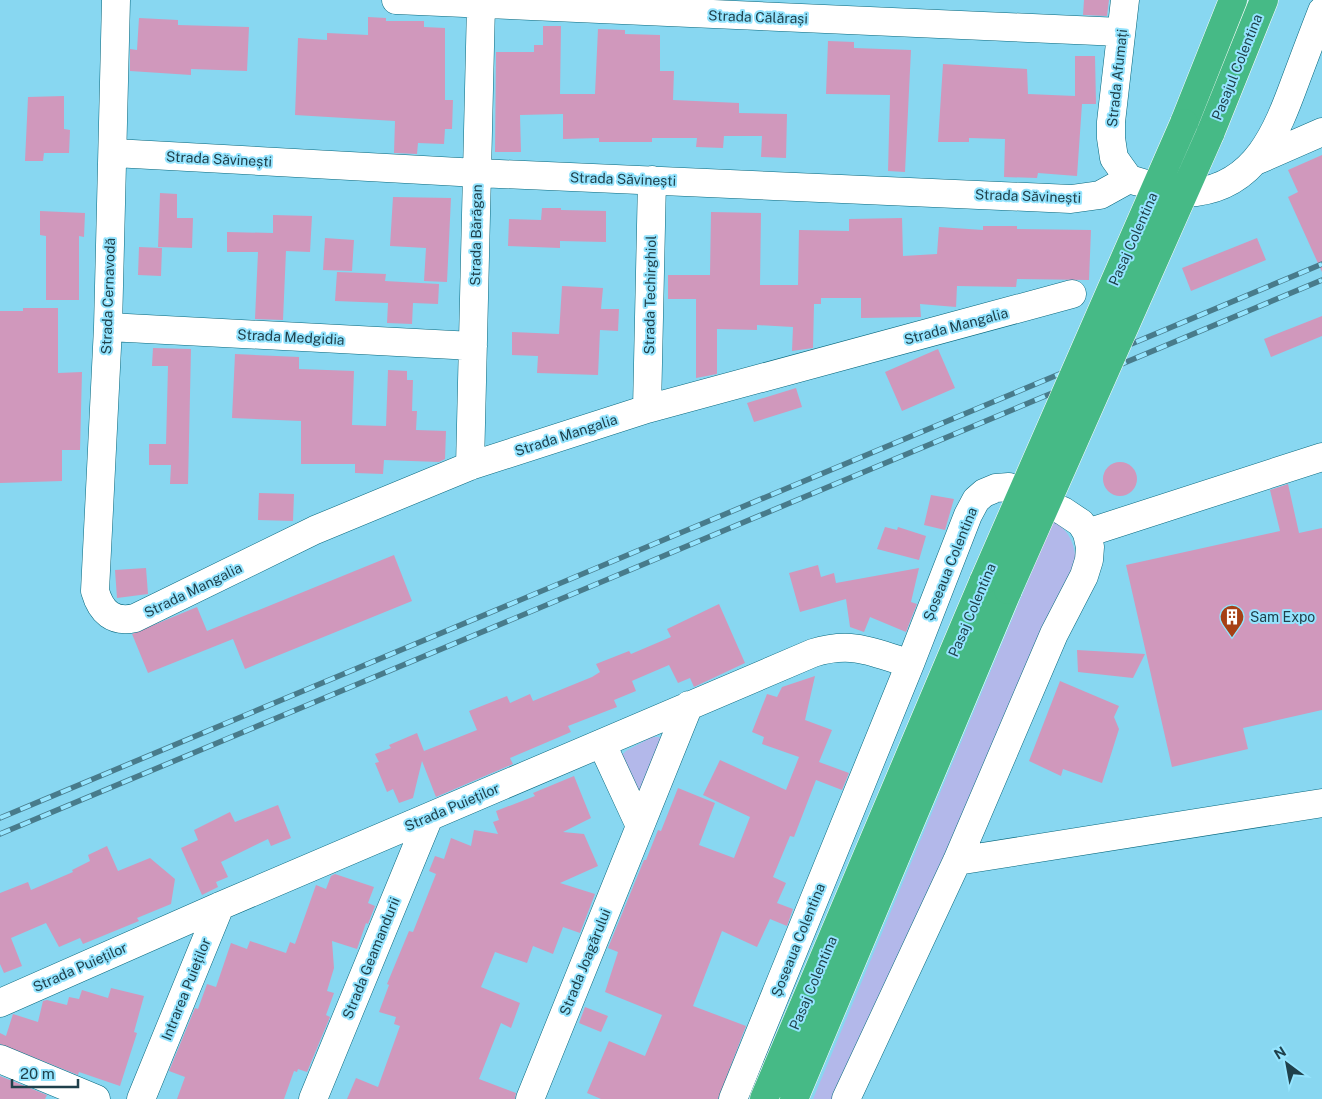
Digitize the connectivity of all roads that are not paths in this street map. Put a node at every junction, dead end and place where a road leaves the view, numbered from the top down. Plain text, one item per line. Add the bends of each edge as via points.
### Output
1 (116, 0) edge
2 (396, 0) edge
3 (1125, 0) edge
4 (1233, 0) edge
5 (1264, 0) edge
6 (481, 5) junction
7 (1322, 10) edge
8 (1121, 32) junction
9 (1184, 123) joint
10 (1322, 132) edge
11 (1210, 134) joint
12 (114, 153) junction
13 (1258, 160) junction
14 (478, 173) junction
15 (1129, 179) junction
16 (652, 180) junction
17 (1072, 294) dead end
18 (108, 327) junction
19 (473, 346) junction
20 (647, 409) junction
21 (1322, 458) edge
22 (470, 466) junction
23 (1087, 533) junction
24 (996, 585) junction
25 (95, 591) joint
26 (910, 664) junction
27 (689, 705) junction
28 (602, 744) junction
29 (1322, 803) edge
30 (429, 817) junction
31 (640, 826) junction
32 (958, 861) junction
33 (220, 906) junction
34 (0, 1003) edge
35 (0, 1059) edge
36 (96, 1099) edge
37 (141, 1099) edge
38 (313, 1099) edge
39 (530, 1099) edge
40 (733, 1099) edge
41 (764, 1099) edge
42 (794, 1099) edge
43 (846, 1099) edge

1 - 12 street, Strada Cernavodă
2 - 6 street, Strada Călărași
3 - 8 street, Strada Afumați
4 - 9 highway, Pasajul Colentina
5 - 11 highway, Pasajul Colentina
6 - 8 street, Strada Călărași
6 - 14 street, Strada Bărăgan
7 - 13 street via 1281,121
8 - 15 street, Strada Afumați via 1111,138 1114,158
9 - 24 highway, Pasaj Colentina, bridge
10 - 13 street
11 - 24 highway, Pasaj Colentina, bridge
12 - 14 street, Strada Săvinești
12 - 18 street, Strada Cernavodă
13 - 15 street via 1229,181 1196,192 1175,191
14 - 16 street, Strada Săvinești
14 - 19 street, Strada Bărăgan
15 - 16 street, Strada Săvinești via 1100,195 1071,199
16 - 20 street, Strada Techirghiol
17 - 20 street, Strada Mangalia
18 - 19 street, Strada Medgidia
18 - 25 street, Strada Cernavodă
19 - 22 street, Strada Bărăgan
20 - 22 street, Strada Mangalia
21 - 23 street
22 - 25 street, Strada Mangalia via 315,530 135,618 124,620 107,614
23 - 26 street, Șoseaua Colentina via 1073,516 1008,487 984,493 976,500 968,516
23 - 32 street via 1090,547 1084,576 1054,634
24 - 41 highway, Pasaj Colentina
24 - 42 highway, Pasaj Colentina
26 - 27 street, Strada Puieților via 846,646 829,648
26 - 40 street, Șoseaua Colentina
27 - 28 street, Strada Puieților
27 - 31 street, Strada Joagărului
28 - 30 street, Strada Puieților
28 - 31 street
29 - 32 street
30 - 33 street, Strada Puieților
30 - 38 street, Strada Geamandurii
31 - 39 street, Strada Joagărului
32 - 43 street
33 - 34 street, Strada Puieților
33 - 37 street, Intrarea Puieților
35 - 36 street

